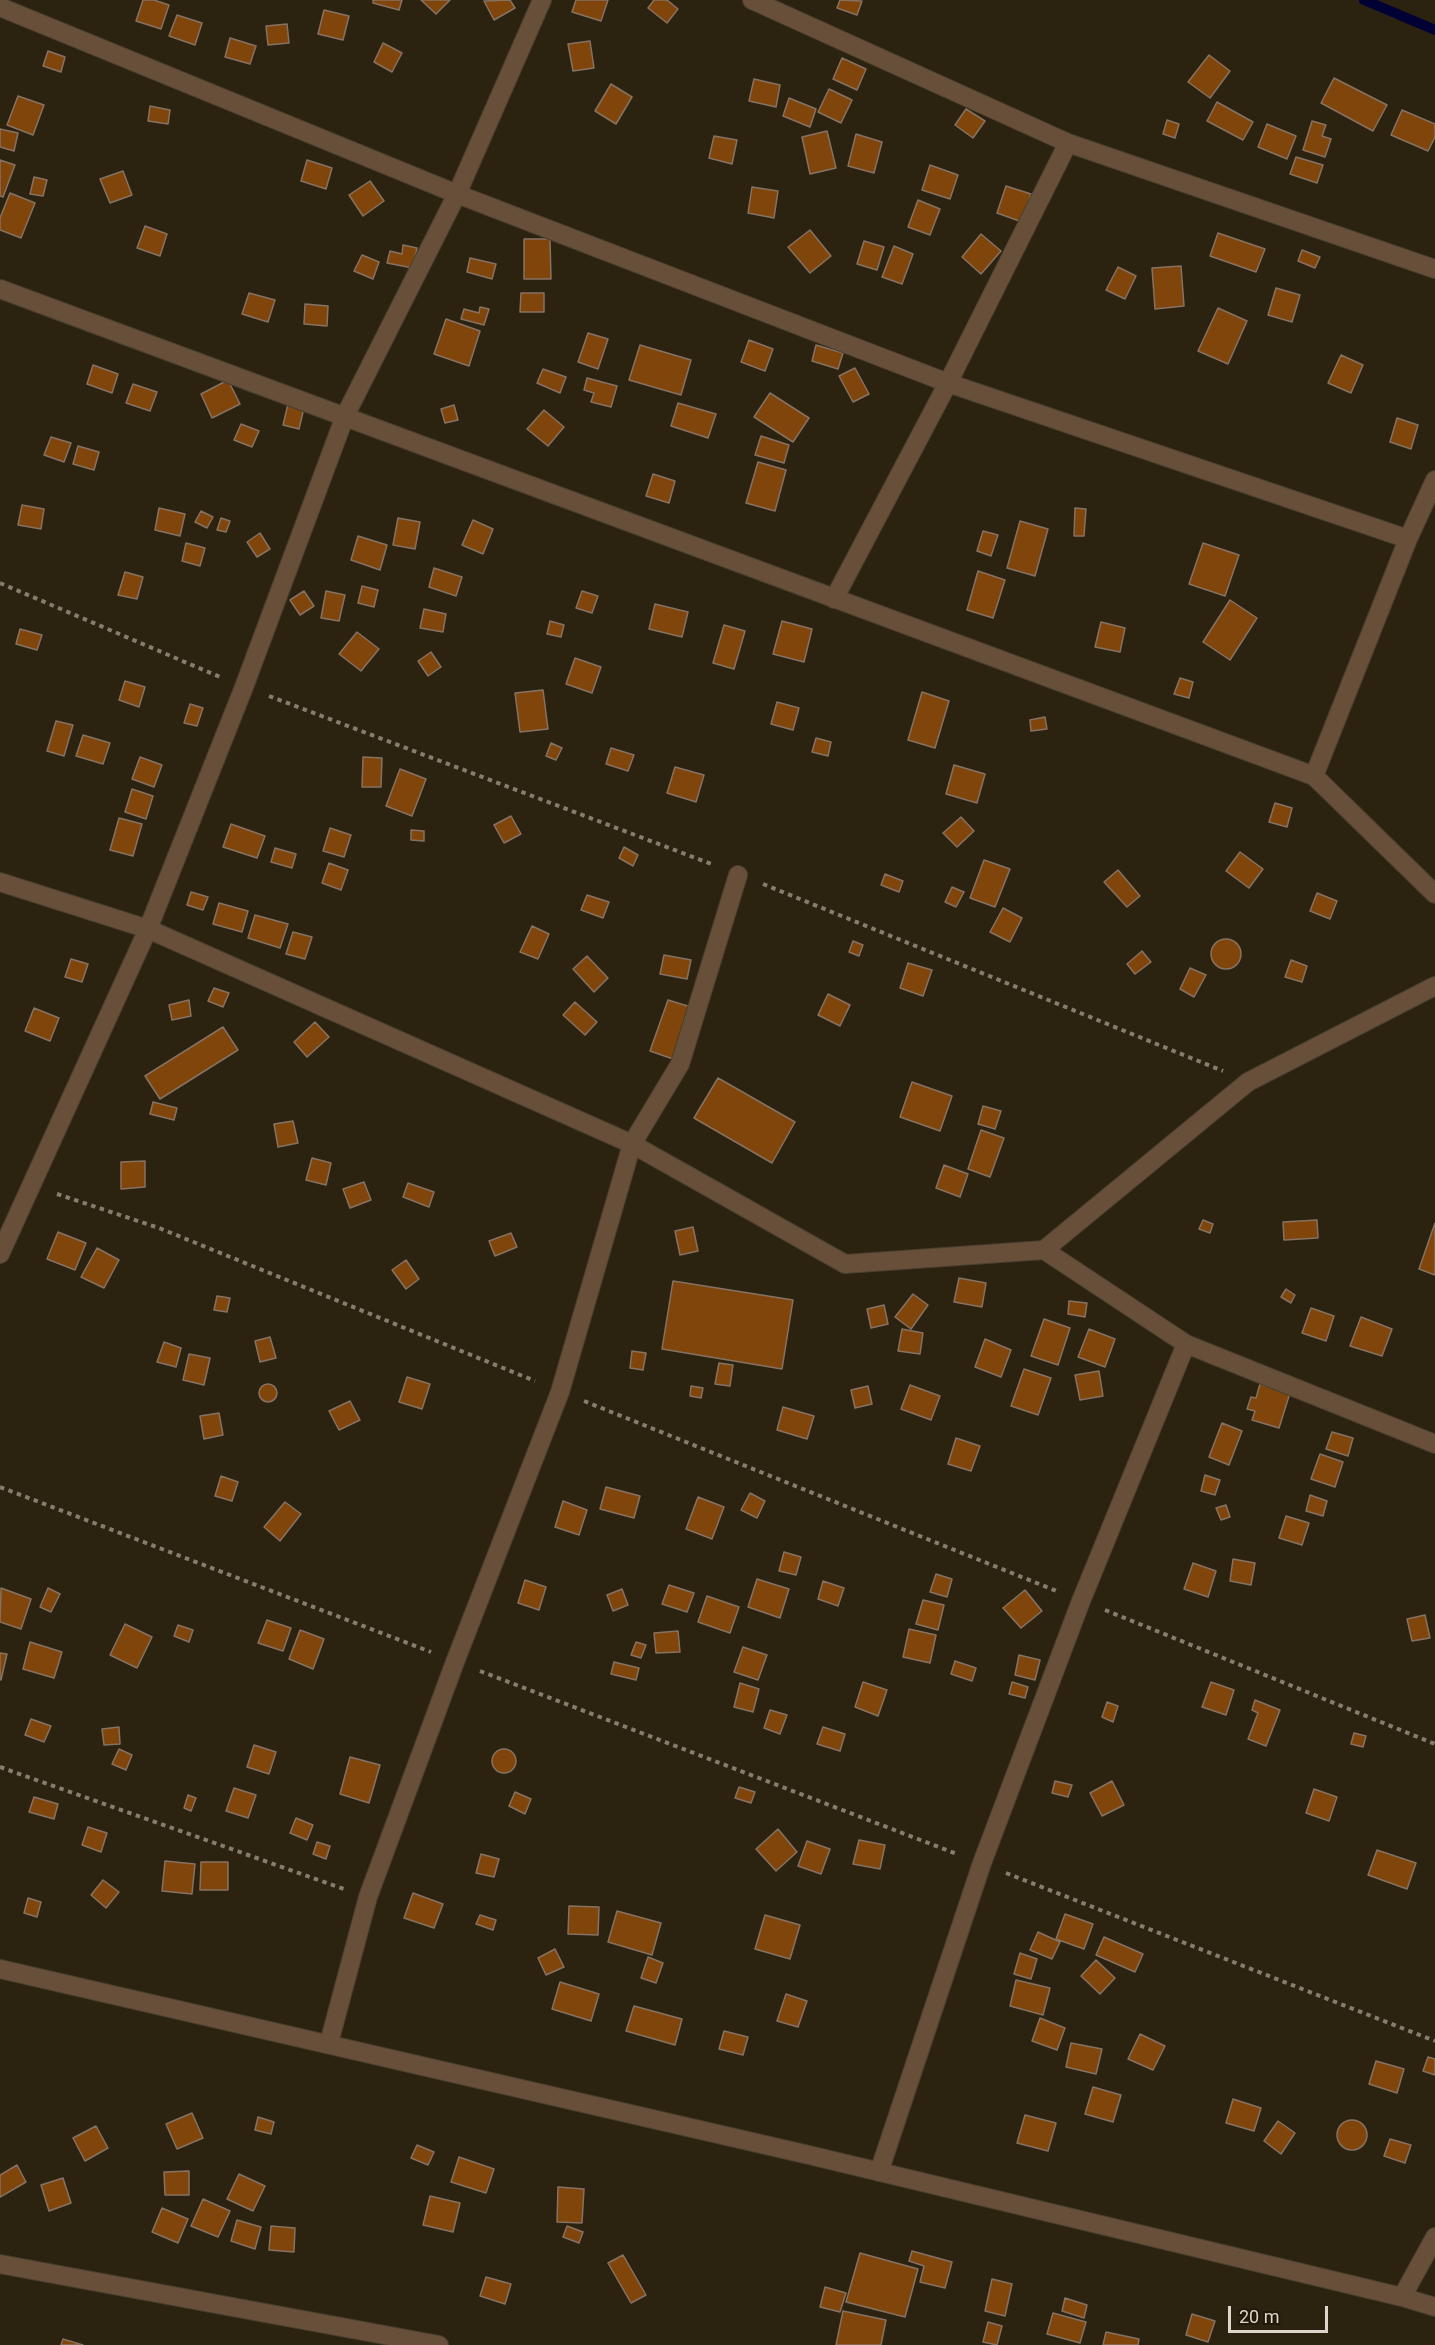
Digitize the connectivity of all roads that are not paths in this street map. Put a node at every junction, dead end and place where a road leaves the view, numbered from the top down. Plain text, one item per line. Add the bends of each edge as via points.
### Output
1 (542, 0) edge
2 (752, 0) edge
3 (0, 7) edge
4 (1068, 143) junction
5 (457, 194) junction
6 (1435, 269) edge
7 (0, 289) edge
8 (948, 383) junction
9 (345, 416) junction
10 (1435, 480) edge
11 (1408, 539) junction
12 (834, 599) junction
13 (1314, 776) junction
14 (738, 875) road end
15 (0, 882) edge
16 (1435, 894) edge
17 (148, 929) junction
18 (1435, 986) edge
19 (632, 1144) junction
20 (1044, 1250) junction
21 (0, 1254) edge
22 (1186, 1344) junction
23 (1435, 1444) edge
24 (0, 1969) edge
25 (329, 2043) junction
26 (879, 2172) junction
27 (1435, 2237) edge
28 (0, 2264) edge
29 (1402, 2297) junction
30 (1435, 2307) edge
31 (439, 2345) edge

1 - 5 street
2 - 4 street
3 - 5 street
4 - 6 street
4 - 8 street
5 - 8 street
5 - 9 street
7 - 9 street
8 - 11 street
8 - 12 street
9 - 12 street
9 - 17 street
10 - 11 street
11 - 13 street
12 - 13 street
13 - 16 street
14 - 19 street via 680,1064
15 - 17 street
17 - 19 street
17 - 21 street
18 - 20 street via 1248,1082
19 - 20 street via 845,1264
19 - 25 street via 560,1392 368,1897
20 - 22 street
22 - 23 street
22 - 26 street via 1081,1601 982,1863
24 - 25 street
25 - 26 street
26 - 29 street
27 - 29 street
28 - 31 street
29 - 30 street

